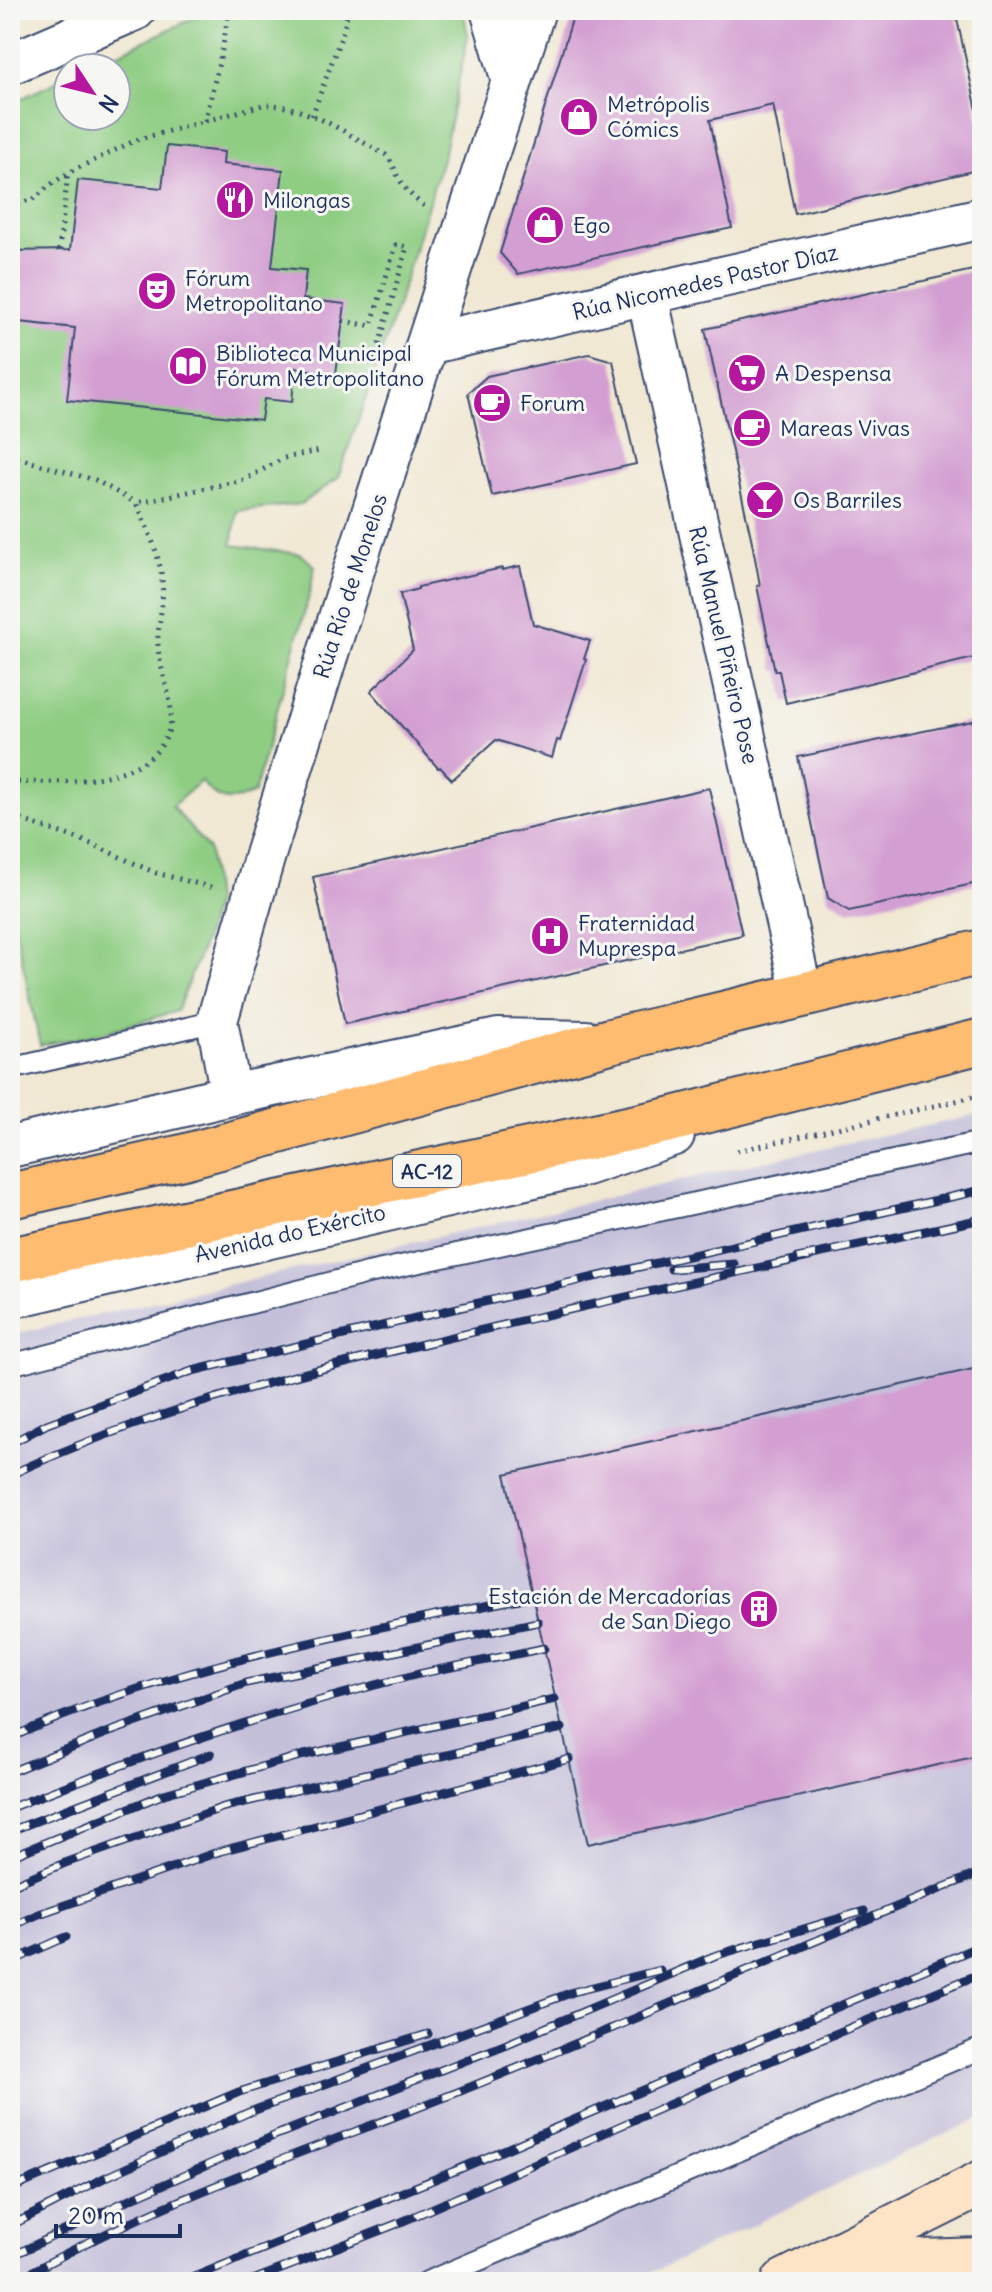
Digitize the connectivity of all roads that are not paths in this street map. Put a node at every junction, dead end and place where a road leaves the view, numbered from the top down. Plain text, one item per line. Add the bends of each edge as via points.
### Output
1 (135, 10) edge
2 (491, 10) edge
3 (535, 10) edge
4 (10, 64) edge
5 (512, 81) junction
6 (982, 218) edge
7 (647, 295) junction
8 (427, 344) junction
9 (982, 952) edge
10 (802, 994) junction
11 (217, 1021) junction
12 (610, 1041) junction
13 (982, 1041) edge
14 (10, 1069) edge
15 (843, 1076) junction
16 (231, 1095) junction
17 (982, 1142) edge
18 (10, 1147) edge
19 (10, 1196) edge
20 (10, 1260) edge
21 (10, 1298) edge
22 (10, 1365) edge
23 (982, 2048) edge
24 (982, 2183) edge
25 (982, 2260) edge
26 (801, 2274) edge
27 (427, 2282) edge

1 - 4 street
2 - 5 street
3 - 5 street, Rúa Río de Monelos
5 - 8 street, Rúa Río de Monelos
6 - 7 street, Rúa Nicomedes Pastor Díaz
7 - 8 street, Rúa Nicomedes Pastor Díaz
7 - 10 street, Rúa Manuel Piñeiro Pose
8 - 11 street, Rúa Río de Monelos
9 - 10 main road
10 - 12 main road
11 - 14 lane
11 - 16 street, Rúa Río de Monelos
12 - 16 street via 498,1039
12 - 19 main road via 183,1157
13 - 15 main road, Avenida do Exército / AC-12
15 - 20 main road, Avenida do Exército / AC-12 via 665,1121
15 - 21 street, Avenida do Exército via 586,1165
16 - 18 street
17 - 22 lane via 368,1273
23 - 27 lane
24 - 26 main road
25 - 26 main road

